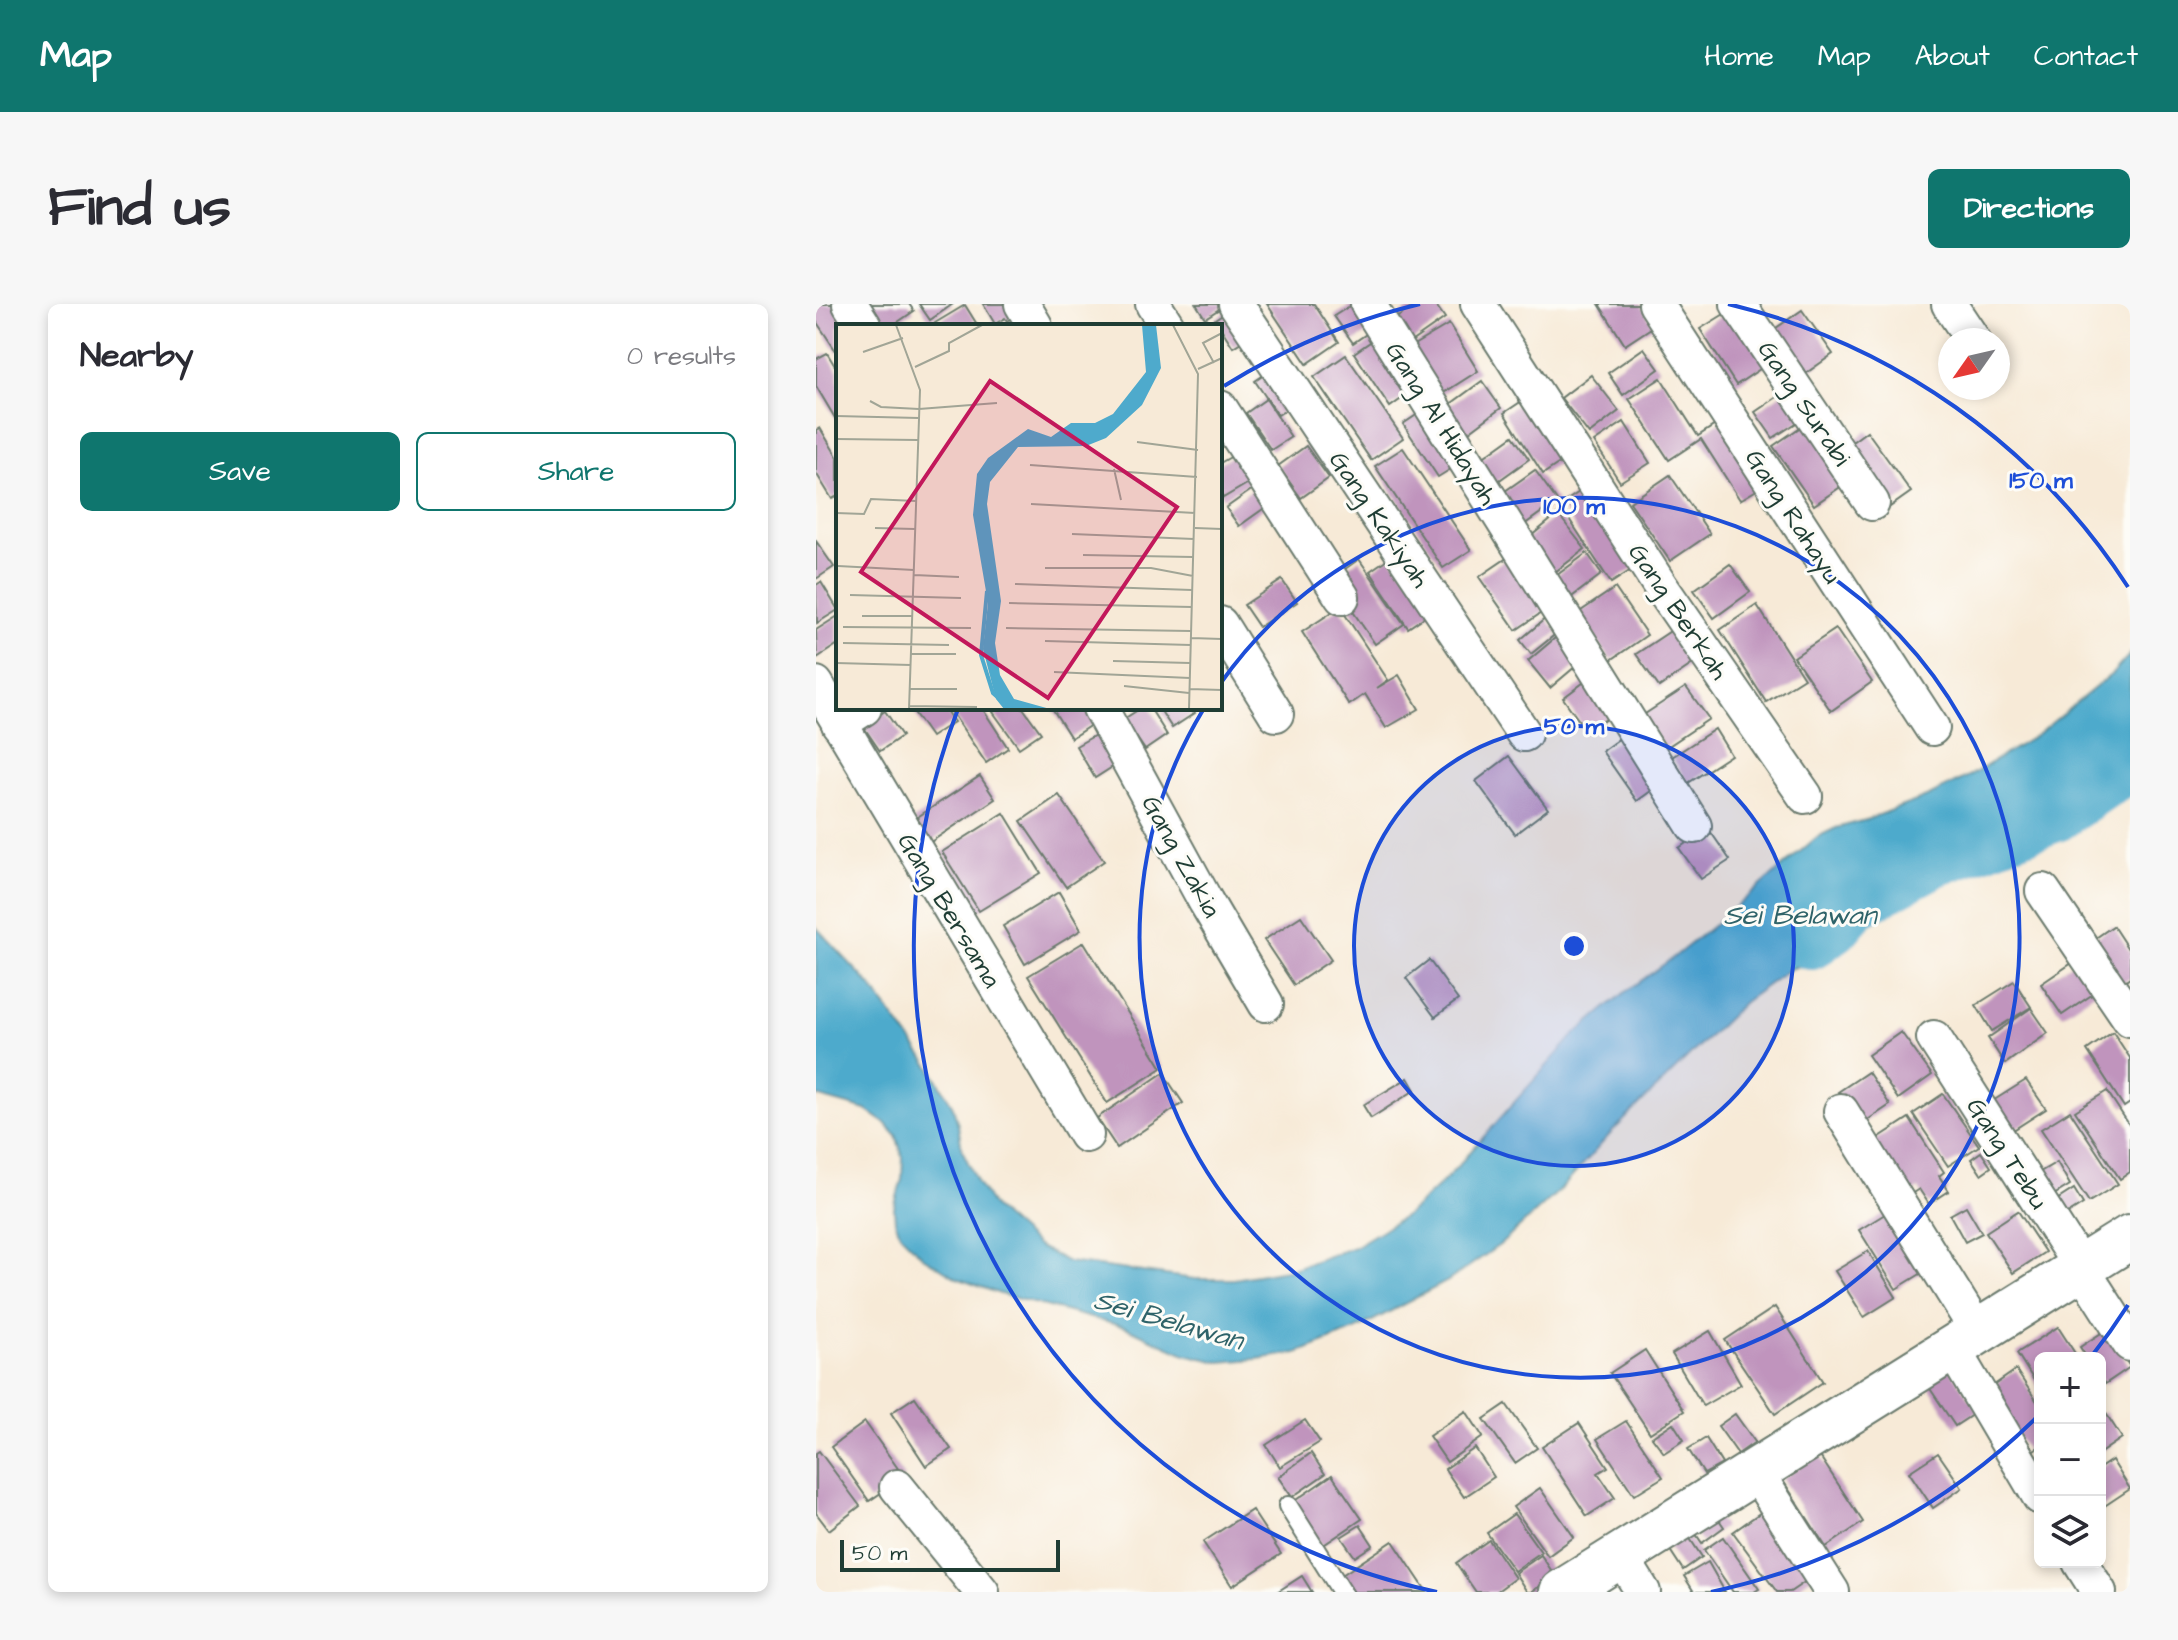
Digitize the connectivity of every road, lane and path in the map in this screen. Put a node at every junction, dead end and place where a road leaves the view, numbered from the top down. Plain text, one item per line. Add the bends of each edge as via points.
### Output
1 (850, 304) edge
2 (1022, 304) edge
3 (1153, 304) edge
4 (1236, 304) edge
5 (1368, 304) edge
6 (1478, 304) edge
7 (1656, 304) edge
8 (1738, 304) edge
9 (1949, 304) edge
10 (863, 324) edge
11 (1034, 324) edge
12 (1166, 324) edge
13 (1965, 328) edge
14 (1222, 411) edge
15 (1872, 503) dead end
16 (1342, 597) dead end
17 (1222, 627) edge
18 (816, 684) edge
19 (836, 702) edge
20 (1101, 710) edge
21 (1276, 714) dead end
22 (851, 716) edge
23 (1932, 728) dead end
24 (1524, 734) dead end
25 (1805, 796) dead end
26 (1694, 826) dead end
27 (2043, 891) dead end
28 (1266, 1004) dead end
29 (2130, 1019) edge
30 (1934, 1038) dead end
31 (1841, 1111) dead end
32 (1086, 1135) dead end
33 (2130, 1237) edge
34 (2082, 1267) junction
35 (1965, 1340) junction
36 (2130, 1344) edge
37 (1755, 1471) junction
38 (897, 1487) dead end
39 (2040, 1496) edge
40 (1288, 1506) dead end
41 (1620, 1555) junction
42 (2084, 1568) edge
43 (982, 1592) edge
44 (1342, 1592) edge
45 (1562, 1592) edge
46 (1643, 1592) edge
47 (1832, 1592) edge
48 (2099, 1592) edge

1 - 10 street
2 - 11 street
3 - 12 street
4 - 24 street, Gang Kakiyah
5 - 26 street, Gang Al Hidayah
6 - 25 street, Gang Berkah via 1661,587
7 - 23 street, Gang Rahayu
8 - 15 street, Gang Surabi
9 - 13 street
14 - 16 street
17 - 21 street
18 - 19 street, Gang Bersama
20 - 28 street, Gang Zakia
22 - 32 street, Gang Bersama
27 - 29 street
30 - 34 street, Gang Tebu
31 - 35 street
33 - 34 street
34 - 35 street
34 - 36 street, Gang Tebu
35 - 37 street
35 - 39 street
37 - 41 street
37 - 47 street
38 - 43 street
40 - 44 lane
41 - 45 street
41 - 46 street
42 - 48 street

